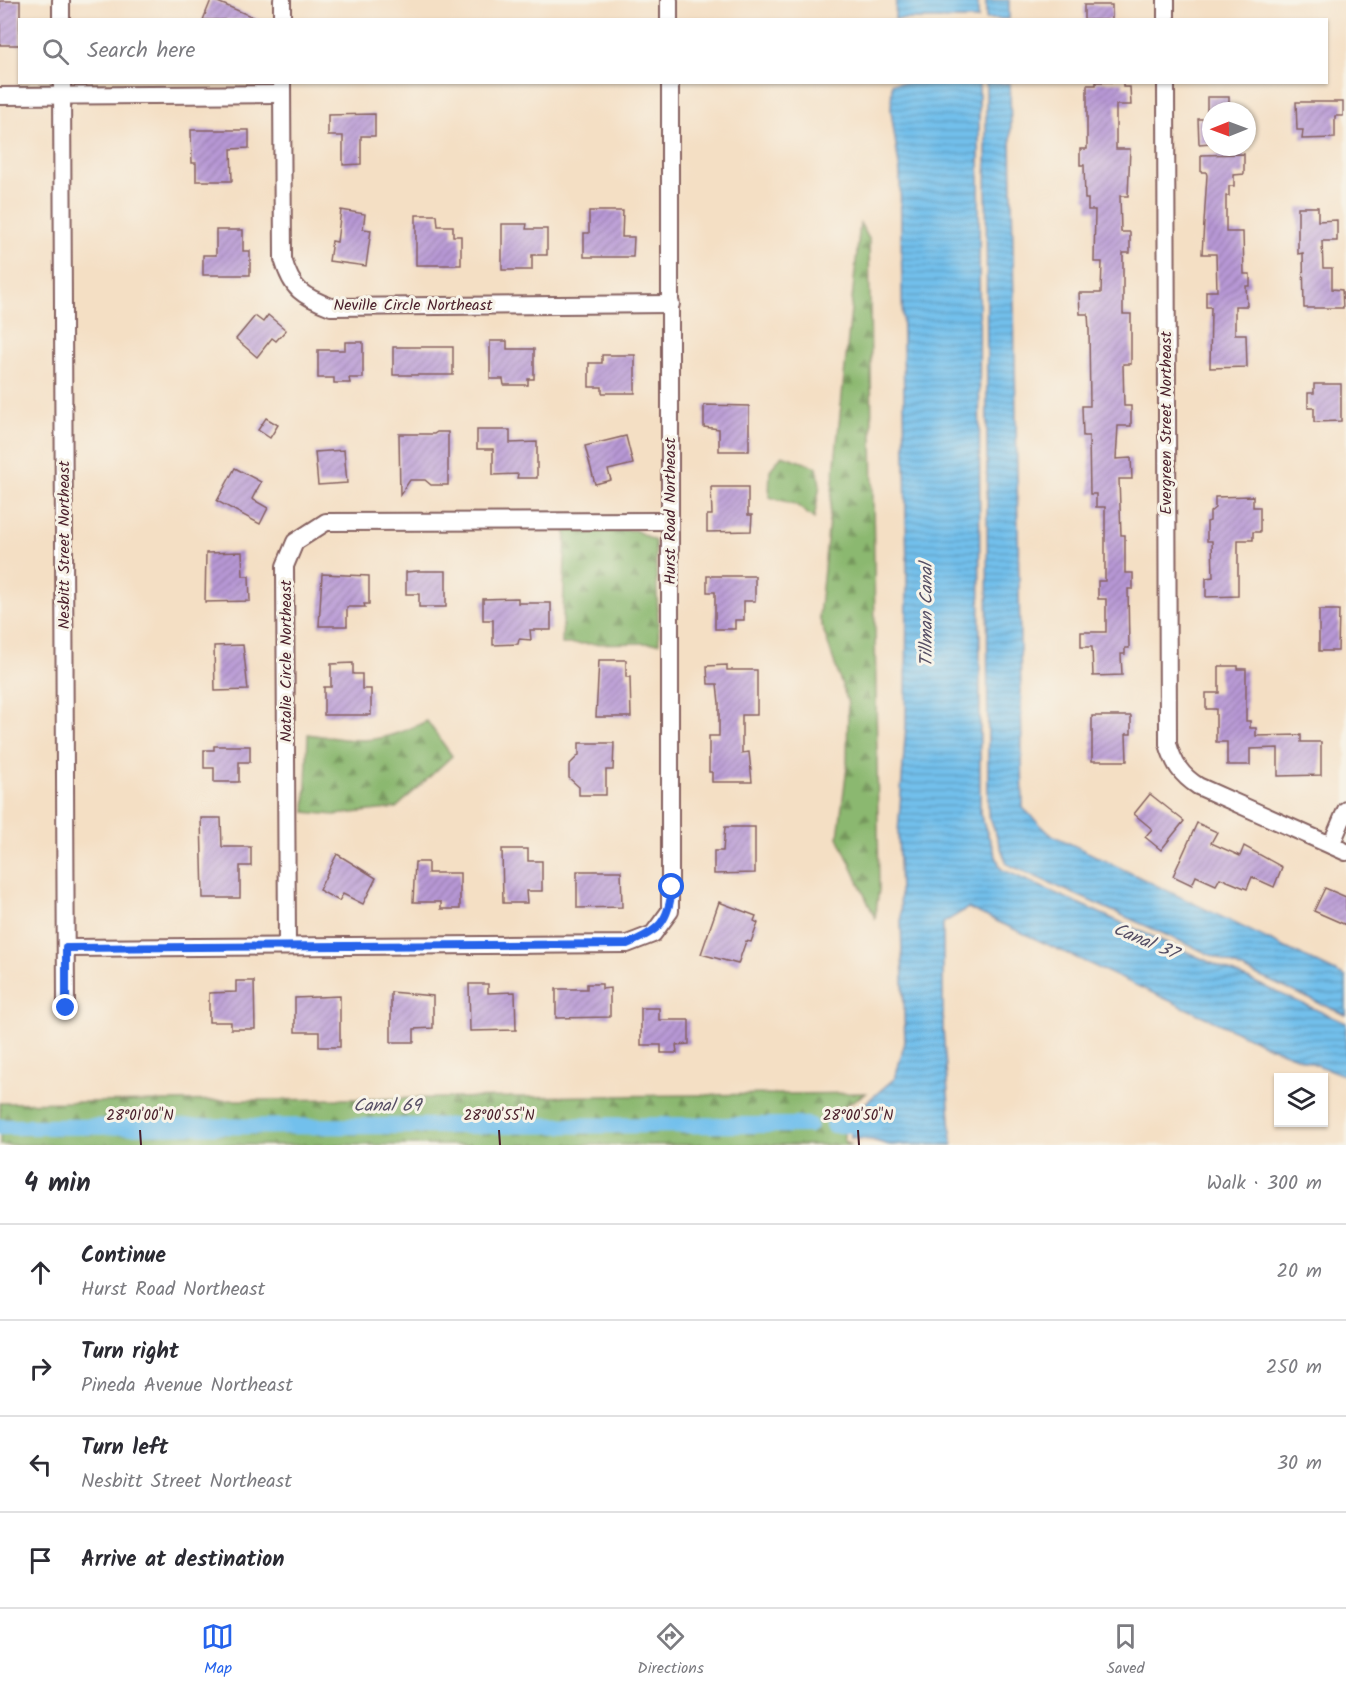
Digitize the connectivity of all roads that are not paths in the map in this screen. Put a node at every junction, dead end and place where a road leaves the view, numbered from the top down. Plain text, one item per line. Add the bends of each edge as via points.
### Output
1 (62, 0) edge
2 (282, 0) edge
3 (669, 0) edge
4 (1166, 0) edge
5 (62, 18) edge
6 (282, 18) edge
7 (669, 18) edge
8 (1166, 18) edge
9 (670, 84) edge
10 (1166, 84) edge
11 (282, 88) edge
12 (62, 89) edge
13 (0, 96) edge
14 (672, 304) junction
15 (670, 521) junction
16 (1346, 810) edge
17 (1338, 848) edge
18 (287, 946) junction
19 (66, 948) junction
20 (66, 1008) dead end

1 - 5 street
2 - 6 street
3 - 7 street
4 - 8 street
9 - 14 street, Hurst Road Northeast
10 - 17 street, Evergreen Street Northeast via 1168,744 1174,763 1184,777 1198,786
11 - 12 street
11 - 14 street, Neville Circle Northeast via 283,259 289,279 304,296 331,307
12 - 13 street
12 - 19 street, Nesbitt Street Northeast
14 - 15 street, Hurst Road Northeast
15 - 18 street, Hurst Road Northeast via 672,887 670,911 652,934 627,944
15 - 18 street, Natalie Circle Northeast via 326,522 295,542 285,567
16 - 17 street
18 - 19 street
19 - 20 street, Nesbitt Street Northeast

